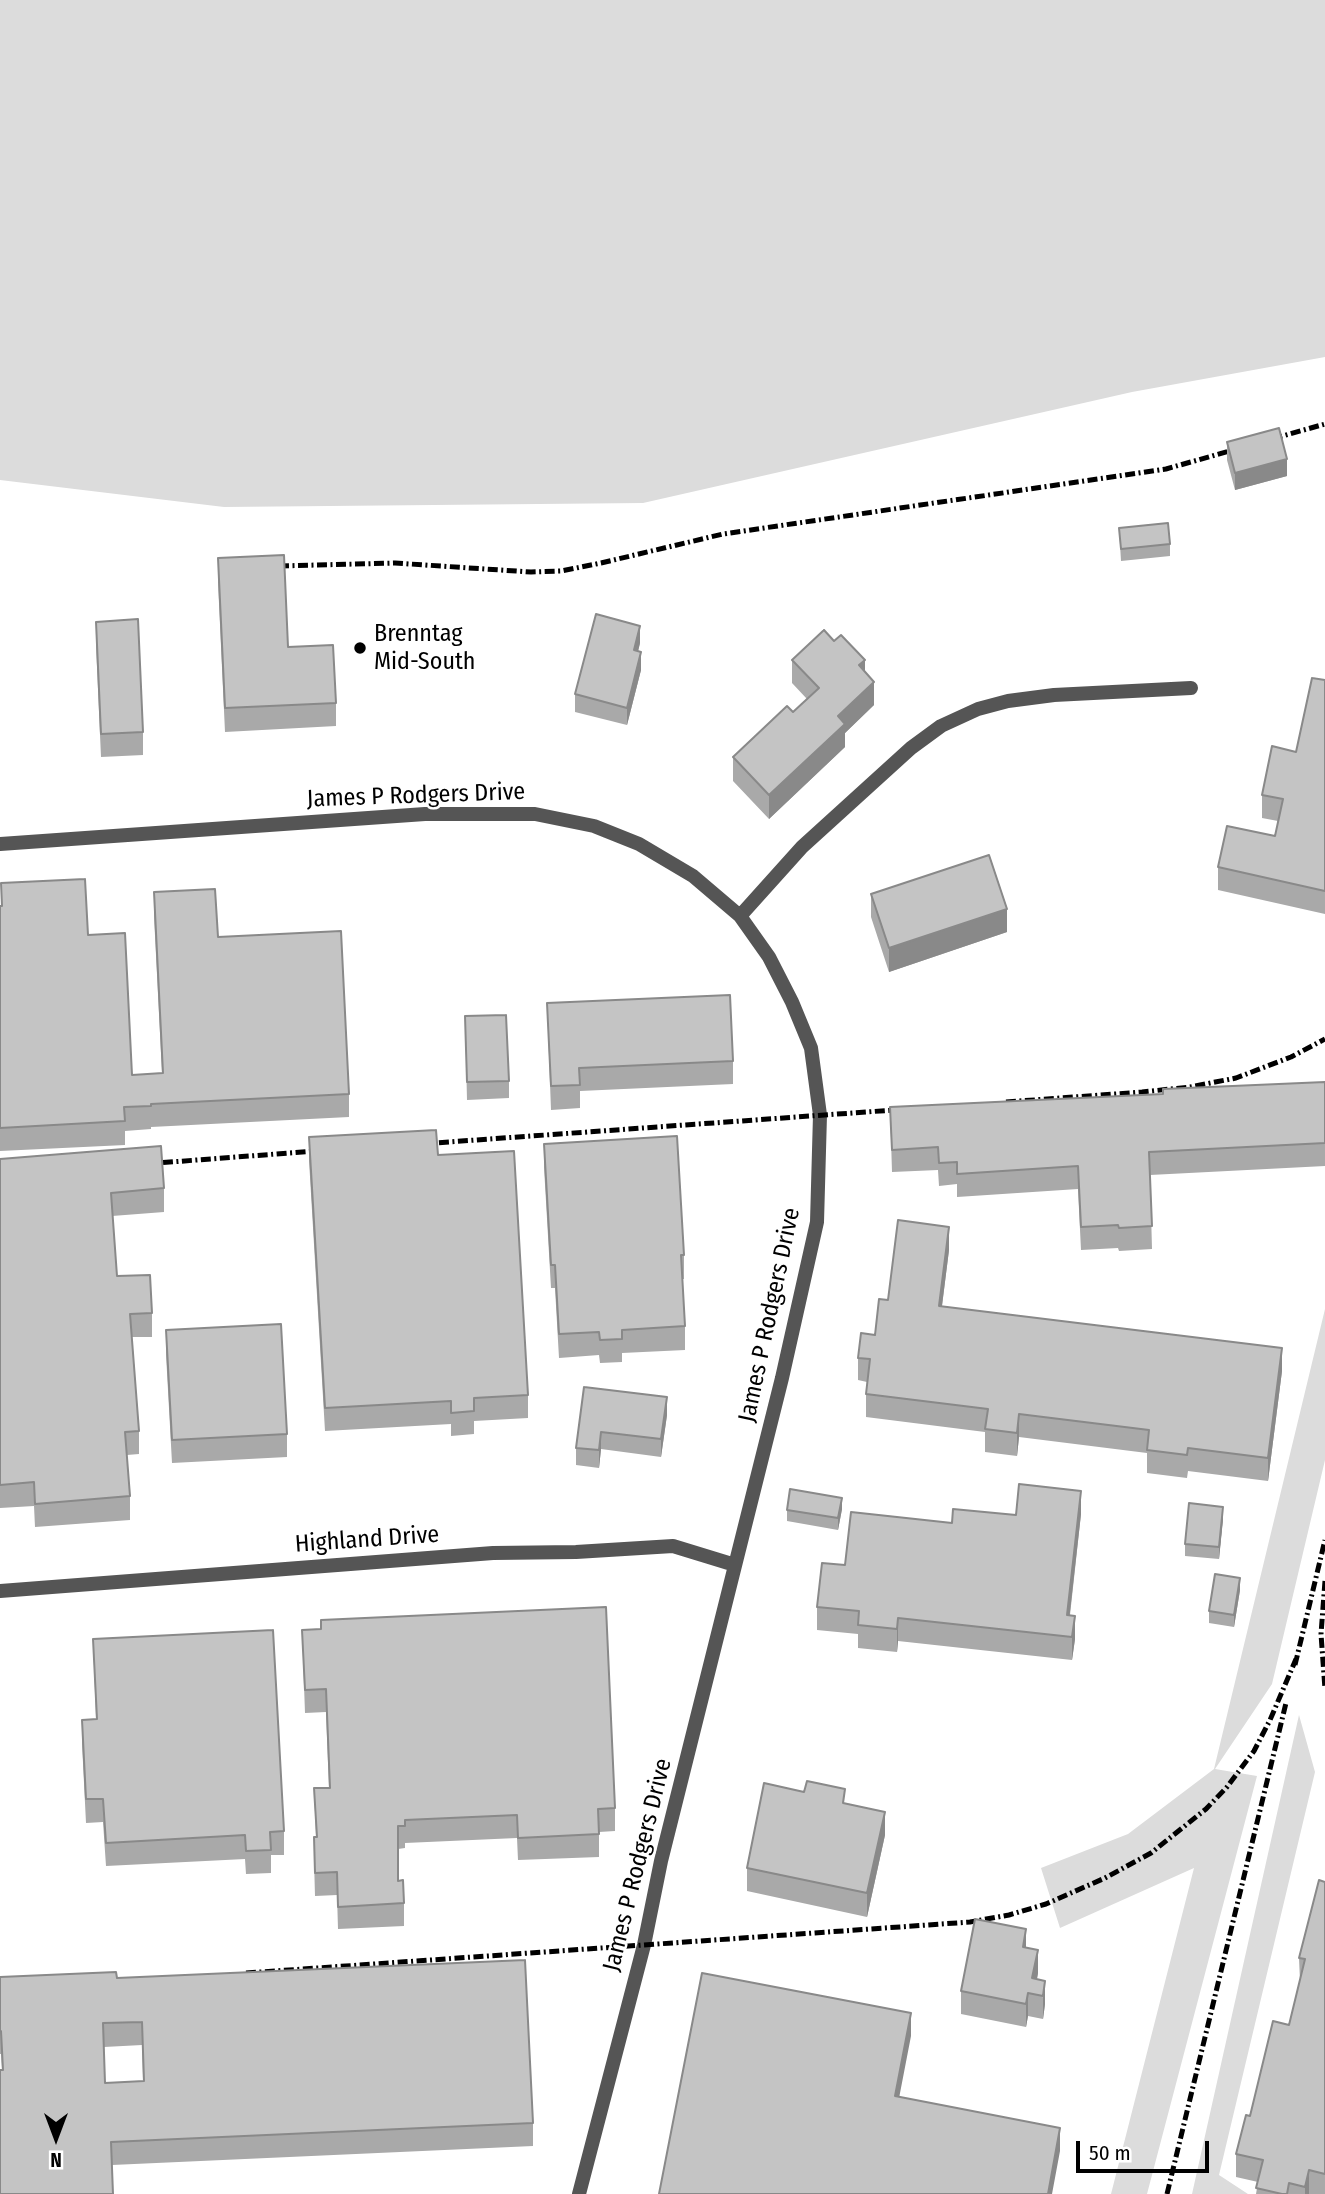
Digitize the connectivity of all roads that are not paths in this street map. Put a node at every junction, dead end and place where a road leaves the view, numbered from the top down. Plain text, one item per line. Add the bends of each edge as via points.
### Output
1 (1191, 688) dead end
2 (0, 844) edge
3 (740, 916) junction
4 (735, 1565) junction
5 (0, 1591) edge
6 (579, 2194) edge

1 - 3 street via 1007,701 941,726 802,847
2 - 3 street, James P Rodgers Drive via 425,814 535,814 594,826 639,844 693,876
3 - 4 street, James P Rodgers Drive via 769,957 811,1048 820,1125 817,1222
4 - 5 street, Highland Drive via 673,1546 493,1553
4 - 6 street, James P Rodgers Drive

